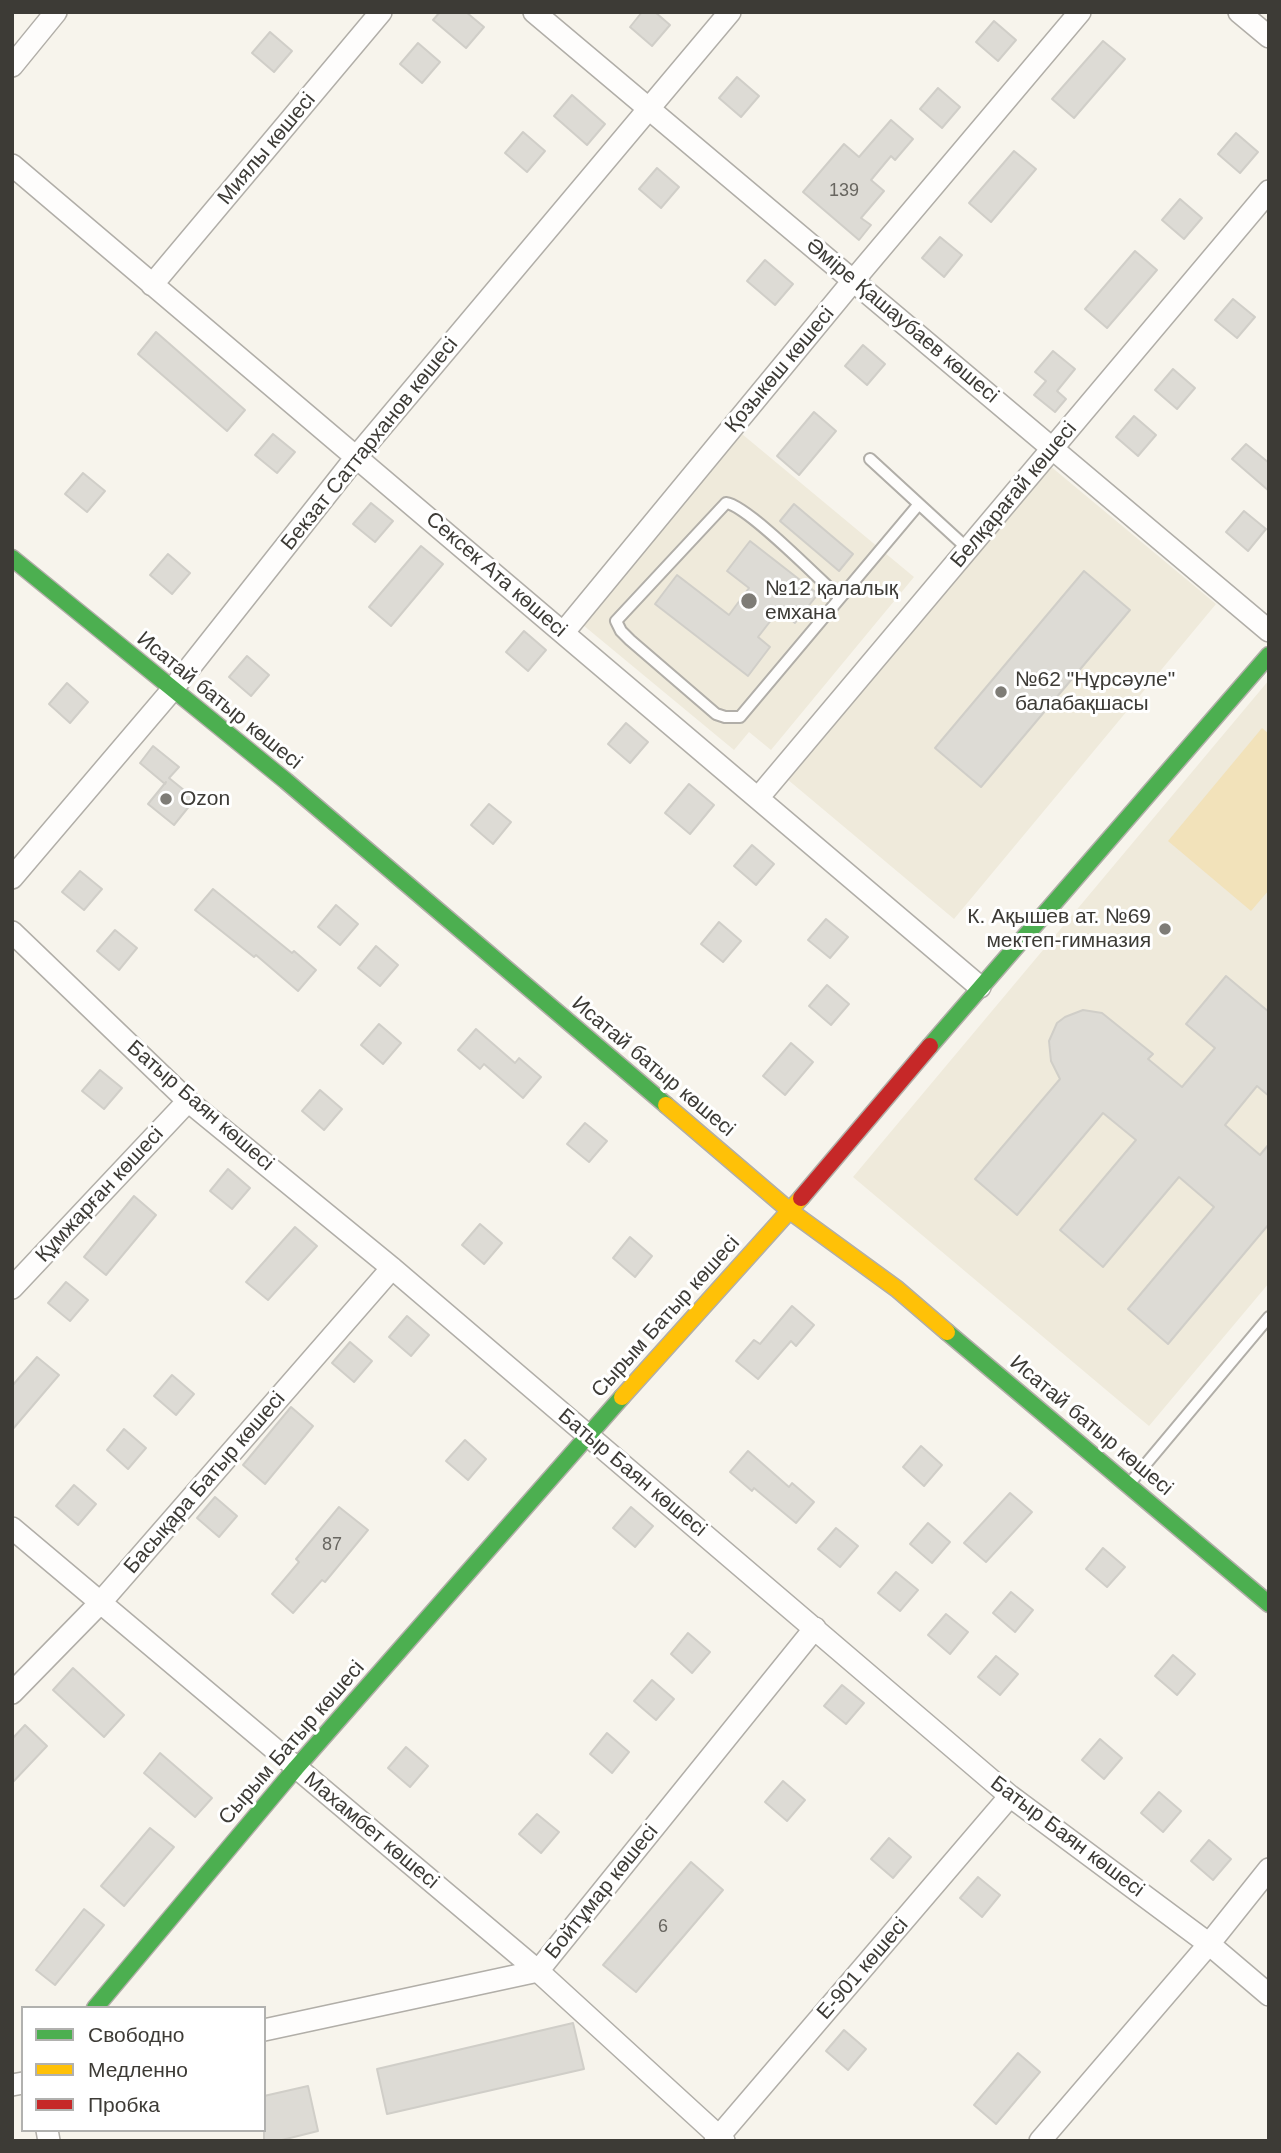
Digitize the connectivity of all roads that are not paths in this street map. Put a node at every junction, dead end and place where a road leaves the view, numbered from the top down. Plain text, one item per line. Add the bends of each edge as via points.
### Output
1 (56, 12) edge
2 (381, 12) edge
3 (534, 12) edge
4 (730, 12) edge
5 (1080, 12) edge
6 (1239, 12) edge
7 (1269, 37) edge
8 (12, 66) edge
9 (649, 109) junction
10 (12, 165) edge
11 (1269, 191) edge
12 (853, 281) junction
13 (152, 285) junction
14 (1053, 448) junction
15 (357, 456) junction
16 (870, 459) dead end
17 (919, 504) junction
18 (968, 549) junction
19 (12, 558) edge
20 (840, 598) junction
21 (1269, 631) edge
22 (563, 633) junction
23 (1269, 655) edge
24 (172, 690) junction
25 (758, 798) junction
26 (12, 878) edge
27 (12, 932) edge
28 (980, 987) junction
29 (188, 1101) junction
30 (790, 1211) junction
31 (392, 1268) junction
32 (12, 1288) edge
33 (1269, 1317) edge
34 (587, 1436) junction
35 (1128, 1485) junction
36 (12, 1528) edge
37 (100, 1603) junction
38 (1269, 1604) edge
39 (815, 1628) junction
40 (12, 1693) edge
41 (296, 1768) junction
42 (1010, 1796) junction
43 (1269, 1869) edge
44 (1209, 1944) junction
45 (538, 1971) junction
46 (1269, 1995) edge
47 (97, 2006) edge
48 (266, 2030) edge
49 (719, 2139) edge
50 (1040, 2141) edge

1 - 8 street
2 - 13 street, Миялы көшесі
3 - 9 street, Әміре Қашаубаев көшесі
4 - 9 street, Бекзат Саттарханов көшесі
5 - 12 street, Қозыкөш көшесі
6 - 7 street
9 - 12 street, Әміре Қашаубаев көшесі
9 - 15 street, Бекзат Саттарханов көшесі
10 - 13 street, Сексек Ата көшесі
11 - 14 street, Белқарағай көшесі
12 - 14 street, Әміре Қашаубаев көшесі
12 - 22 street, Қозыкөш көшесі
13 - 15 street, Сексек Ата көшесі
14 - 18 street, Белқарағай көшесі
14 - 21 street, Әміре Қашаубаев көшесі
15 - 22 street, Сексек Ата көшесі
15 - 24 street, Бекзат Саттарханов көшесі
16 - 17 lane
17 - 18 lane
17 - 20 lane
18 - 25 street, Белқарағай көшесі
19 - 24 street, Исатай батыр көшесі
20 - 20 lane via 751,517 726,503 616,621 630,640 716,714 740,716
22 - 25 street, Сексек Ата көшесі
23 - 28 street, Сырым Батыр көшесі
24 - 26 street, Бекзат Саттарханов көшесі
24 - 30 street, Исатай батыр көшесі via 286,781
25 - 28 street, Сексек Ата көшесі
27 - 29 street, Батыр Баян көшесі
28 - 30 street, Сырым Батыр көшесі
29 - 31 street, Батыр Баян көшесі
29 - 32 street, Құмжарған көшесі
30 - 34 street, Сырым Батыр көшесі
30 - 35 street, Исатай батыр көшесі via 897,1289
31 - 34 street, Батыр Баян көшесі
31 - 37 street, Басықара Батыр көшесі
33 - 35 lane
34 - 39 street, Батыр Баян көшесі
34 - 41 street, Сырым Батыр көшесі
35 - 38 street, Исатай батыр көшесі
36 - 37 street, Махамбет көшесі
37 - 40 street, Басықара Батыр көшесі
37 - 41 street, Махамбет көшесі
39 - 42 street, Батыр Баян көшесі
39 - 45 street, Бойтұмар көшесі
41 - 45 street, Махамбет көшесі
41 - 47 street, Сырым Батыр көшесі
42 - 44 street, Батыр Баян көшесі
42 - 49 street, Е-901 көшесі
43 - 44 street
44 - 46 street, Батыр Баян көшесі
44 - 50 street
45 - 48 street, Бойтұмар көшесі
45 - 49 street, Махамбет көшесі

